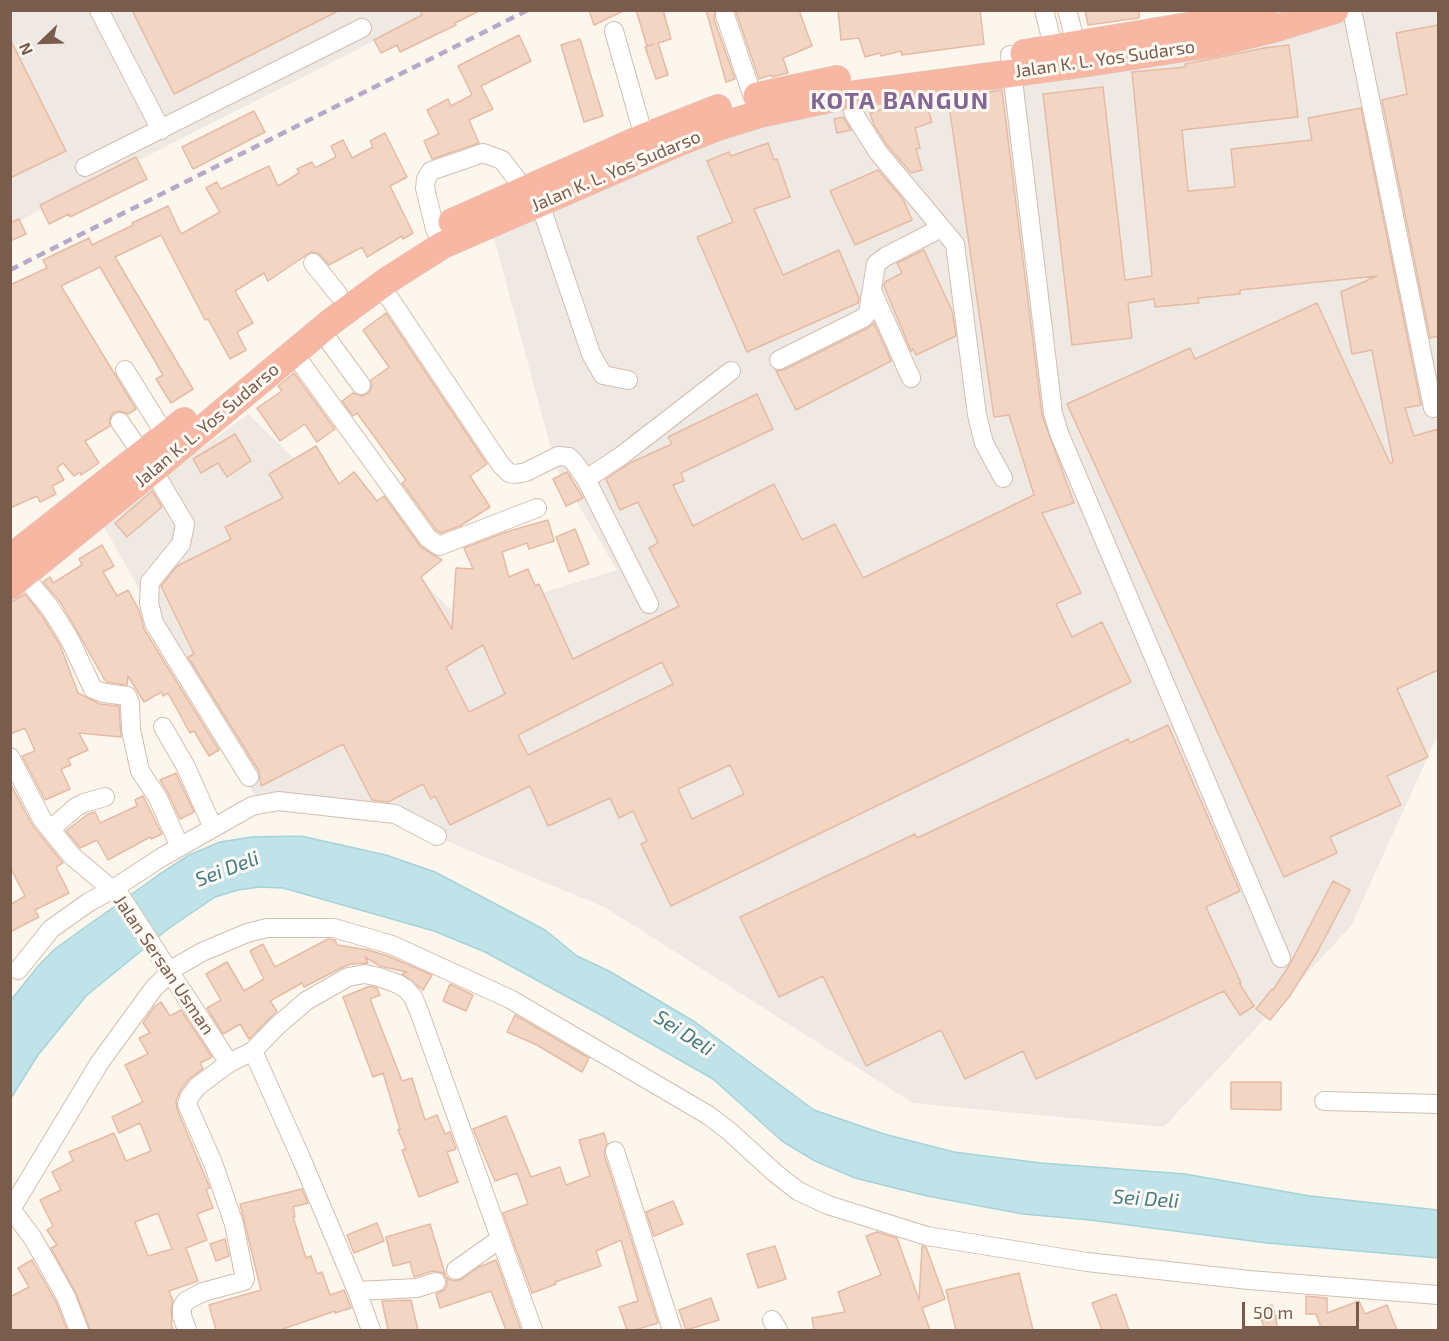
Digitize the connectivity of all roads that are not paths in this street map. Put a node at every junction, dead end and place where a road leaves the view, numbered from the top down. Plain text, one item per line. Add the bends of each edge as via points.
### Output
1 (99, 10) edge
2 (1044, 10) edge
3 (1067, 10) edge
4 (1264, 10) edge
5 (1335, 10) edge
6 (1352, 10) edge
7 (725, 15) dead end
8 (362, 28) dead end
9 (614, 31) dead end
10 (1068, 56) junction
11 (1012, 64) junction
12 (849, 95) junction
13 (753, 97) junction
14 (161, 130) junction
15 (644, 137) junction
16 (85, 167) dead end
17 (532, 196) junction
18 (941, 228) junction
19 (439, 237) junction
20 (313, 263) dead end
21 (378, 287) junction
22 (872, 291) junction
23 (338, 294) junction
24 (321, 330) junction
25 (293, 352) junction
26 (779, 360) dead end
27 (125, 370) dead end
28 (731, 371) dead end
29 (911, 378) dead end
30 (628, 380) dead end
31 (361, 385) dead end
32 (1433, 408) dead end
33 (120, 422) dead end
34 (166, 436) junction
35 (148, 462) junction
36 (1003, 478) dead end
37 (586, 479) junction
38 (537, 508) dead end
39 (15, 573) edge
40 (649, 604) dead end
41 (163, 727) dead end
42 (10, 757) edge
43 (249, 777) dead end
44 (105, 797) dead end
45 (213, 828) junction
46 (51, 829) junction
47 (437, 836) dead end
48 (180, 847) junction
49 (117, 893) junction
50 (1281, 958) dead end
51 (18, 970) dead end
52 (169, 974) junction
53 (253, 1051) junction
54 (229, 1063) junction
55 (1324, 1101) dead end
56 (1438, 1104) edge
57 (615, 1151) dead end
58 (11, 1210) edge
59 (500, 1239) junction
60 (456, 1270) dead end
61 (436, 1282) dead end
62 (357, 1292) junction
63 (1438, 1295) edge
64 (79, 1330) edge
65 (188, 1330) edge
66 (371, 1330) edge
67 (533, 1330) edge
68 (672, 1330) edge

1 - 14 street
2 - 10 street
3 - 10 street
4 - 10 highway, Jalan K. L. Yos Sudarso
5 - 10 highway, Jalan K. L. Yos Sudarso via 1211,44
6 - 32 street
7 - 13 street
8 - 14 street
9 - 15 street
10 - 11 highway, Jalan K. L. Yos Sudarso
11 - 12 highway, Jalan K. L. Yos Sudarso
11 - 13 highway, Jalan K. L. Yos Sudarso via 847,77
11 - 50 street via 1053,413 1059,433
12 - 17 highway, Jalan K. L. Yos Sudarso via 721,126
12 - 18 street via 854,114 878,152
13 - 15 highway, Jalan K. L. Yos Sudarso
14 - 16 street
15 - 17 highway, Jalan K. L. Yos Sudarso
17 - 19 highway, Jalan K. L. Yos Sudarso
17 - 19 street via 502,160 483,153 431,171 425,188
17 - 30 street via 591,354 603,375
18 - 22 street via 876,264
18 - 36 street via 955,244 958,259 976,415 984,443
19 - 21 highway, Jalan K. L. Yos Sudarso
19 - 23 highway, Jalan K. L. Yos Sudarso
20 - 23 street
21 - 24 highway, Jalan K. L. Yos Sudarso
21 - 37 street via 509,473 526,472 558,456 569,457
22 - 26 street via 868,314 863,318
22 - 29 street
23 - 34 highway, Jalan K. L. Yos Sudarso
24 - 25 highway, Jalan K. L. Yos Sudarso
24 - 31 street
25 - 35 highway, Jalan K. L. Yos Sudarso
25 - 38 street via 428,538 440,546
27 - 34 street
28 - 37 street
33 - 35 street
34 - 35 highway, Jalan K. L. Yos Sudarso
35 - 39 highway, Jalan K. L. Yos Sudarso
35 - 43 street via 185,524 181,544 150,582 149,603 154,623
37 - 40 street
39 - 48 street via 51,609 93,689 128,696 140,771 158,798
41 - 45 street
42 - 46 street, Jalan Sersan Usman
44 - 46 street via 76,807
45 - 47 street via 252,807 278,801 395,814
45 - 48 street
46 - 49 street, Jalan Sersan Usman via 72,856
48 - 49 street
49 - 51 street via 89,902 51,929
49 - 52 street, Jalan Sersan Usman
52 - 54 street, Jalan Sersan Usman
52 - 58 street via 154,988 100,1062
52 - 63 street via 188,958 247,933 267,928 334,928 392,945 510,999 708,1115 774,1173 798,1191 828,1205 927,1236 1087,1262
53 - 54 street
53 - 59 street via 306,1001 348,977 365,974 406,989 420,1014
53 - 62 street
54 - 65 street via 198,1086 187,1104 234,1224 245,1279 186,1301 182,1316
55 - 56 street
57 - 68 street
58 - 64 street via 52,1271
59 - 60 street
59 - 67 street
61 - 62 street via 417,1288
62 - 66 street

